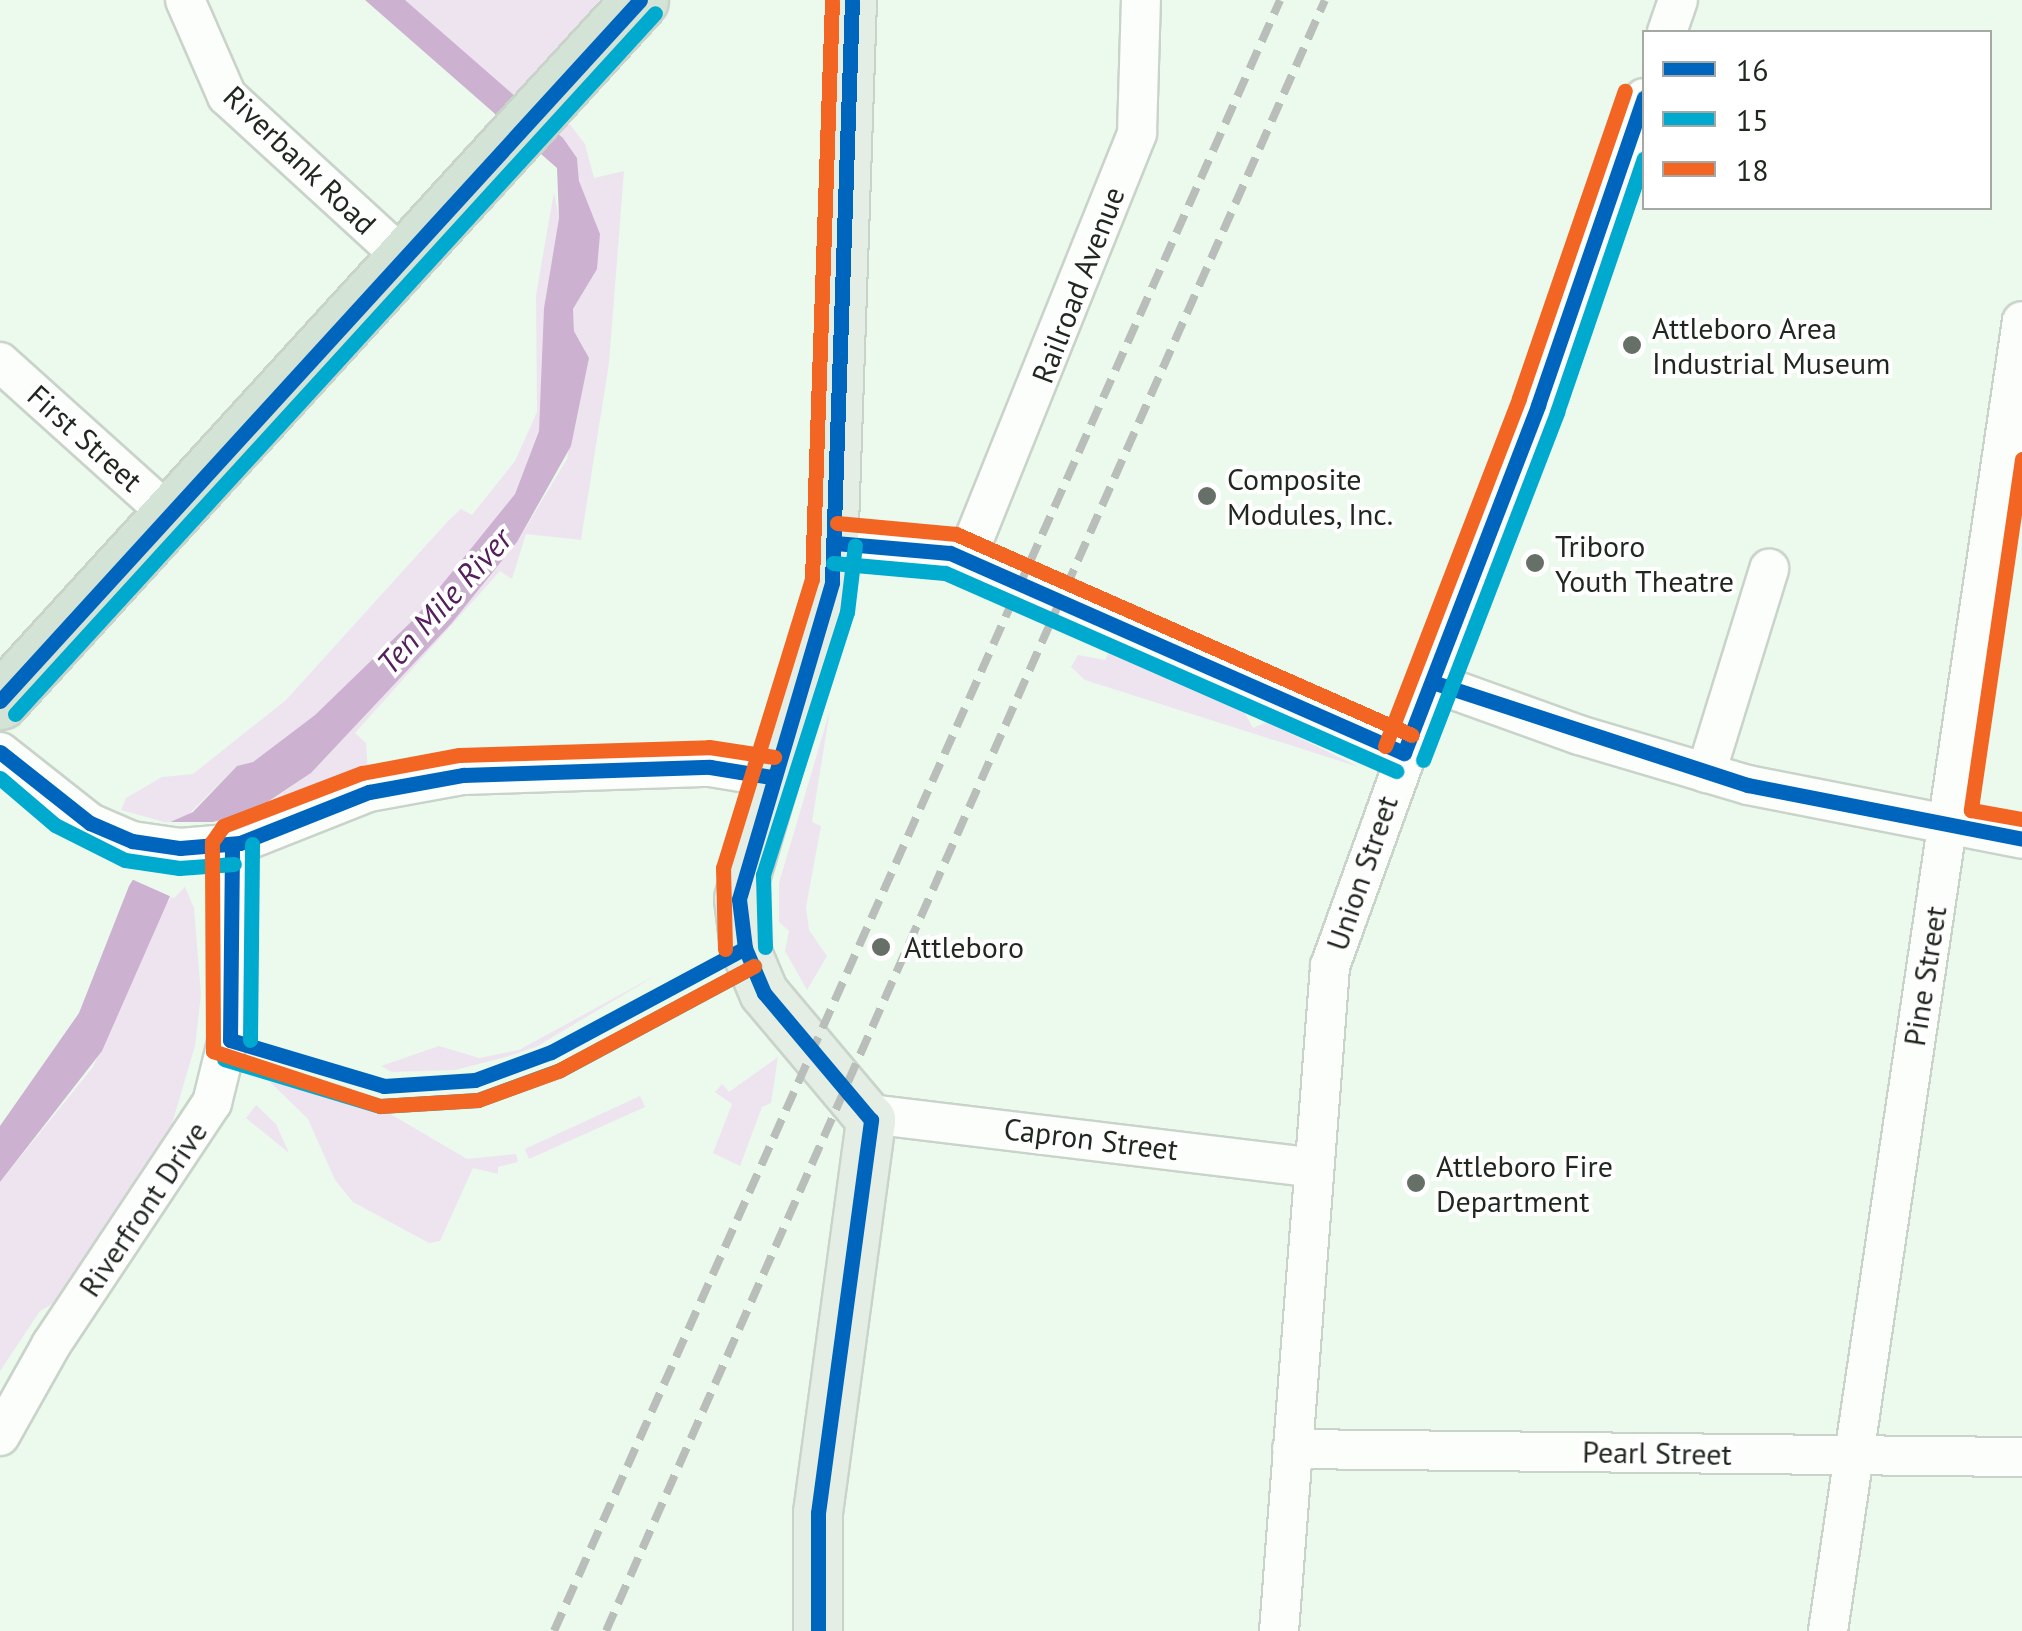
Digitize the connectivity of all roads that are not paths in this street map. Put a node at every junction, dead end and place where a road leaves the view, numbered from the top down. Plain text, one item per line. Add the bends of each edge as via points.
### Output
1 (184, 0) edge
2 (640, 0) edge
3 (852, 0) edge
4 (1140, 0) edge
5 (1678, 0) edge
6 (1668, 30) edge
7 (1642, 104) edge
8 (404, 258) junction
9 (2022, 321) edge
10 (0, 362) edge
11 (170, 515) junction
12 (2008, 516) edge
13 (835, 543) junction
14 (966, 559) junction
15 (1770, 569) dead end
16 (1432, 682) junction
17 (0, 700) edge
18 (0, 752) edge
19 (1404, 753) junction
20 (1706, 773) junction
21 (771, 777) junction
22 (1948, 826) junction
23 (2022, 839) edge
24 (230, 845) junction
25 (869, 1114) junction
26 (1313, 1168) junction
27 (0, 1436) edge
28 (1292, 1450) junction
29 (1854, 1456) junction
30 (2022, 1457) edge
31 (818, 1631) edge
32 (1278, 1631) edge
33 (1828, 1631) edge

1 - 8 street, Riverbank Road via 227,96
2 - 8 highway
3 - 13 main road
4 - 14 street, Railroad Avenue via 1137,133
5 - 6 street
7 - 16 street, Union Street
8 - 11 highway
9 - 12 street, Pine Street
10 - 11 street, First Street
11 - 17 highway
12 - 22 street, Pine Street
13 - 14 street via 918,545
13 - 21 main road via 828,606
14 - 19 street
15 - 20 street
16 - 19 street, Union Street
16 - 20 street
18 - 24 street via 82,818 148,844
19 - 26 street, Union Street via 1329,972
20 - 22 street
21 - 24 street via 710,767 463,775 369,792
21 - 25 main road via 740,881 745,948 778,1015
22 - 23 street
22 - 29 street, Pine Street
24 - 27 street, Riverfront Drive via 232,1022 212,1103 52,1345
25 - 26 street, Capron Street
25 - 31 main road via 817,1524
26 - 28 street, Union Street
28 - 29 street, Pearl Street
28 - 32 street, Union Street
29 - 30 street, Pearl Street
29 - 33 street, Pine Street

